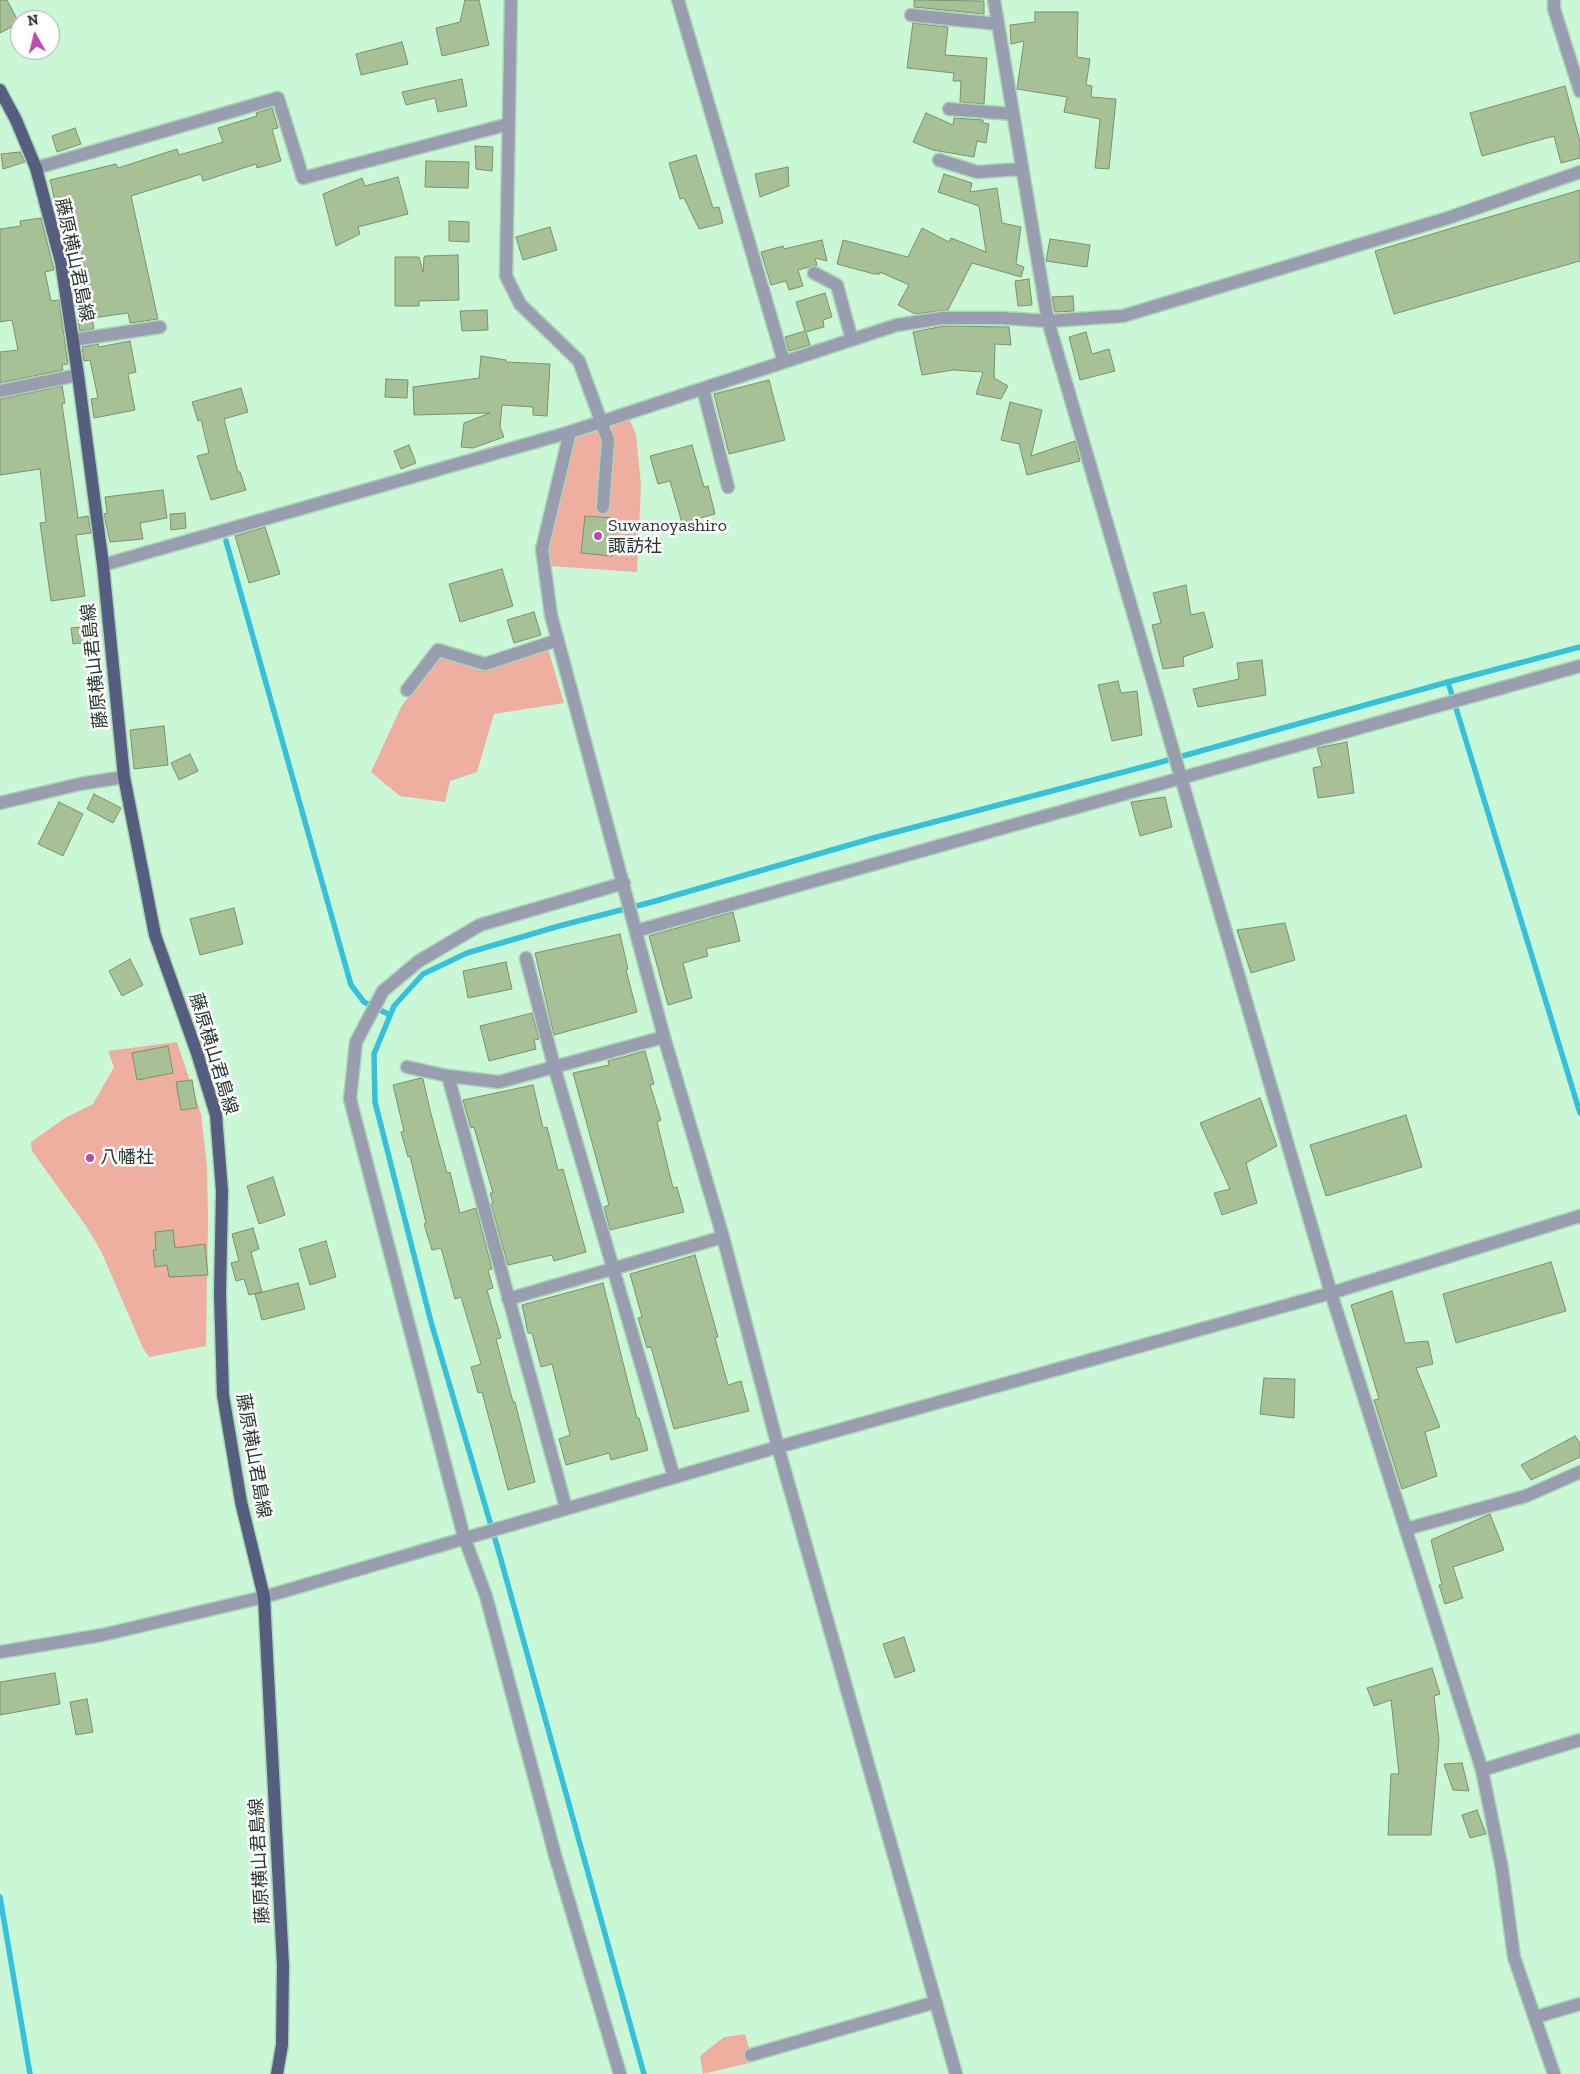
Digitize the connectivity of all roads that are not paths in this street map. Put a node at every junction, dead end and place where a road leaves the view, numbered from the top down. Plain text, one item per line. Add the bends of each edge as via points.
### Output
1 (511, 0) edge
2 (678, 0) edge
3 (994, 0) edge
4 (1554, 0) edge
5 (911, 15) dead end
6 (998, 24) junction
7 (0, 90) edge
8 (1580, 91) edge
9 (949, 109) dead end
10 (1013, 114) junction
11 (509, 124) junction
12 (939, 160) dead end
13 (36, 168) junction
14 (1022, 169) junction
15 (1580, 172) edge
16 (814, 272) dead end
17 (1048, 321) junction
18 (160, 327) dead end
19 (73, 340) junction
20 (852, 340) junction
21 (784, 362) junction
22 (78, 375) junction
23 (703, 389) junction
24 (0, 391) edge
25 (602, 423) junction
26 (570, 432) junction
27 (728, 487) dead end
28 (603, 507) dead end
29 (103, 565) junction
30 (558, 640) junction
31 (1580, 666) edge
32 (406, 690) dead end
33 (124, 777) junction
34 (1182, 778) junction
35 (0, 803) edge
36 (624, 883) junction
37 (635, 926) junction
38 (526, 958) dead end
39 (664, 1037) junction
40 (554, 1066) junction
41 (407, 1067) dead end
42 (448, 1076) junction
43 (1580, 1216) edge
44 (723, 1237) junction
45 (612, 1269) junction
46 (1331, 1293) junction
47 (508, 1299) junction
48 (778, 1447) junction
49 (1580, 1472) edge
50 (674, 1477) junction
51 (566, 1508) junction
52 (1406, 1529) junction
53 (464, 1537) junction
54 (264, 1597) junction
55 (0, 1652) edge
56 (1580, 1740) edge
57 (1482, 1770) junction
58 (936, 2002) junction
59 (1580, 2004) edge
60 (1536, 2018) junction
61 (751, 2055) dead end
62 (277, 2074) edge
63 (620, 2074) edge
64 (956, 2074) edge
65 (1554, 2074) edge

1 - 11 street
2 - 21 street
3 - 6 street
4 - 8 street
5 - 6 street
6 - 10 street
7 - 13 main road, 藤原横山君島線
9 - 10 street
10 - 14 street
11 - 13 street via 303,178 278,98
11 - 25 street via 506,276 520,304 579,361
12 - 14 street via 977,172
13 - 19 main road, 藤原横山君島線 via 61,262
14 - 17 street
15 - 17 street via 1448,218 1123,316
16 - 20 street via 837,285
17 - 20 street via 942,318 897,325
17 - 34 street
18 - 19 street
19 - 22 main road, 藤原横山君島線
20 - 21 street
21 - 23 street
22 - 24 street
22 - 29 main road, 藤原横山君島線
23 - 25 street
23 - 27 street
25 - 26 street
25 - 28 street via 608,440
26 - 29 street
26 - 30 street via 542,549 551,615
29 - 33 main road, 藤原横山君島線
30 - 32 street via 485,664 438,650
30 - 36 street
31 - 34 street
33 - 35 street
33 - 54 main road, 藤原横山君島線 via 155,935 216,1115 222,1191 220,1294 224,1395 241,1502
34 - 37 street
34 - 46 street
36 - 37 street
36 - 53 street via 480,925 419,960 383,991 356,1042 350,1099
37 - 39 street
38 - 40 street
39 - 40 street
39 - 44 street
40 - 42 street via 500,1082
40 - 45 street
41 - 42 street
42 - 47 street
43 - 46 street
44 - 45 street
44 - 48 street
45 - 47 street
45 - 50 street
46 - 48 street
46 - 52 street
47 - 51 street
48 - 50 street
48 - 58 street
49 - 52 street via 1526,1496
50 - 51 street
51 - 53 street
52 - 57 street
53 - 54 street
53 - 63 street via 486,1596 555,1855
54 - 55 street via 102,1635
54 - 62 main road, 藤原横山君島線 via 283,1965 282,2045
56 - 57 street
57 - 60 street via 1502,1869 1514,1956
58 - 61 street
58 - 64 street
59 - 60 street
60 - 65 street

